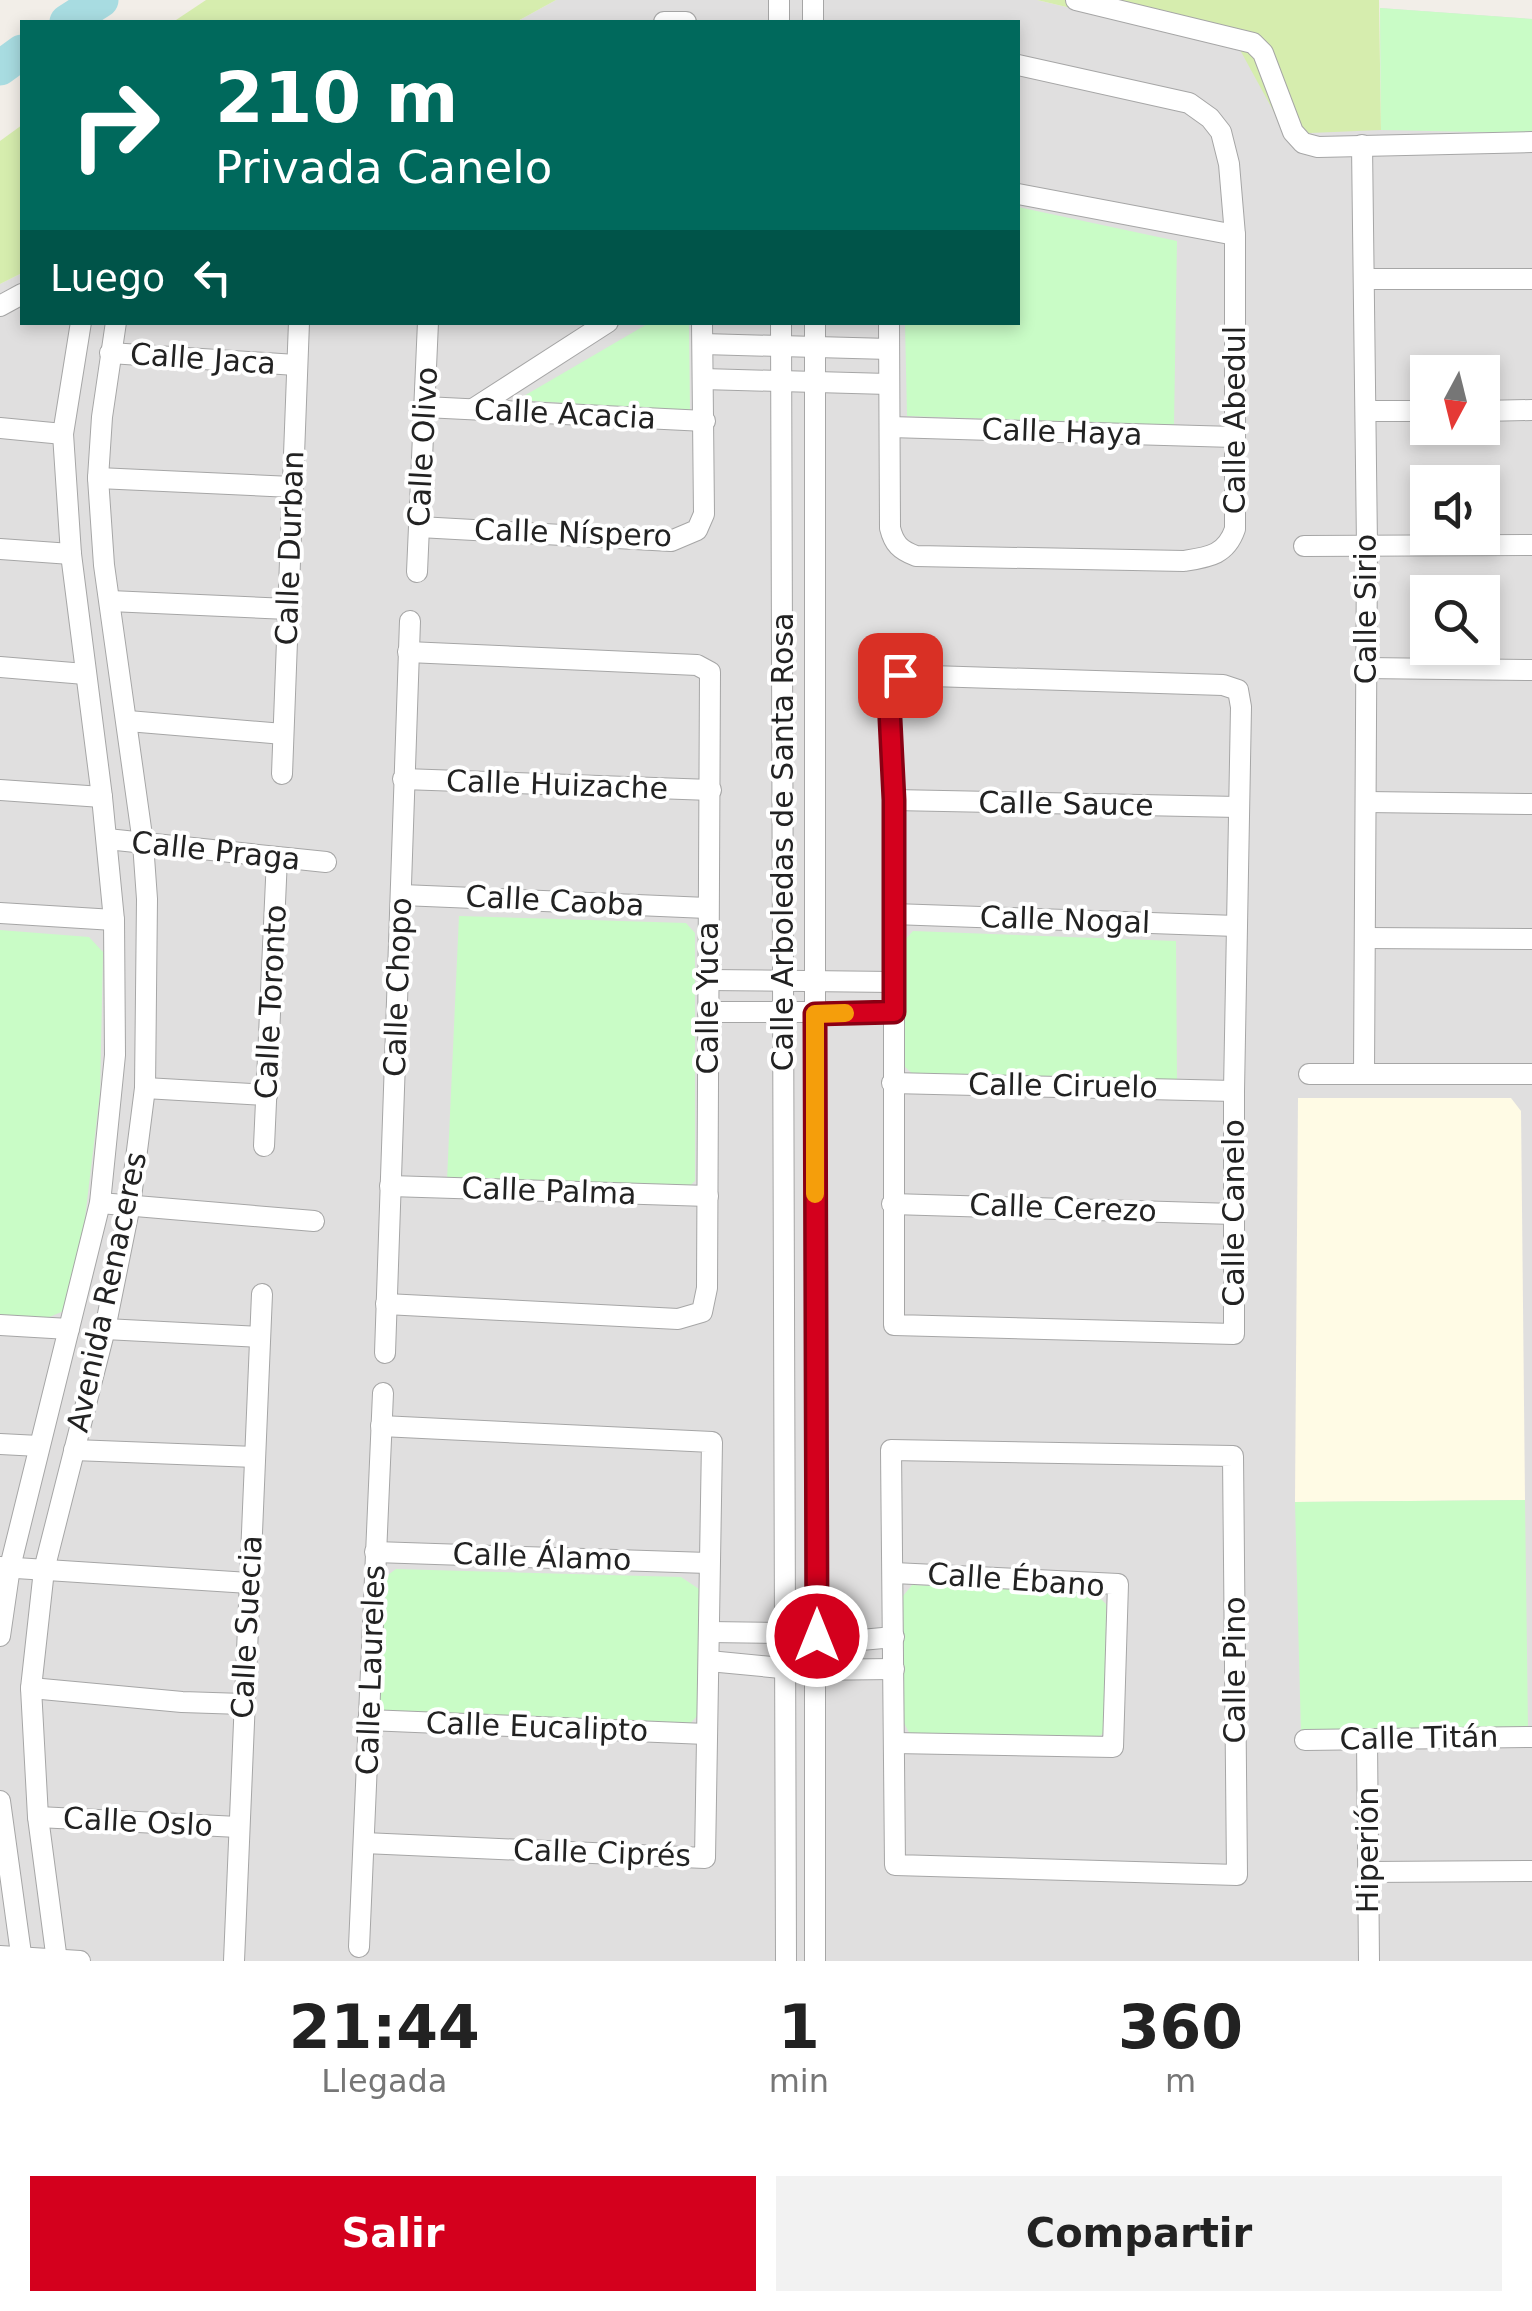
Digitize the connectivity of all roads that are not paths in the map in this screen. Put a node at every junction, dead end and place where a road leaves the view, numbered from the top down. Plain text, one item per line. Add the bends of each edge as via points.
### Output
1 (1076, 0) edge
2 (1020, 65) edge
3 (1532, 142) edge
4 (1362, 144) junction
5 (1020, 194) edge
6 (1235, 235) junction
7 (1532, 279) edge
8 (1365, 280) junction
9 (81, 325) edge
10 (115, 325) edge
11 (299, 325) edge
12 (428, 325) edge
13 (603, 325) edge
14 (781, 325) edge
15 (815, 325) edge
16 (889, 325) edge
17 (702, 333) edge
18 (781, 346) junction
19 (815, 347) junction
20 (889, 349) junction
21 (110, 353) junction
22 (296, 365) junction
23 (703, 379) junction
24 (782, 380) junction
25 (815, 382) junction
26 (888, 384) junction
27 (425, 406) junction
28 (473, 409) junction
29 (1500, 410) edge
30 (1532, 410) edge
31 (1410, 411) edge
32 (1366, 412) junction
33 (704, 421) junction
34 (0, 428) edge
35 (890, 428) junction
36 (63, 434) junction
37 (1234, 437) junction
38 (98, 478) junction
39 (292, 486) junction
40 (419, 527) junction
41 (1304, 546) dead end
42 (1366, 546) junction
43 (1532, 546) edge
44 (0, 549) edge
45 (70, 554) junction
46 (417, 572) dead end
47 (110, 601) junction
48 (288, 609) junction
49 (410, 621) dead end
50 (408, 652) junction
51 (0, 667) edge
52 (1366, 668) junction
53 (1532, 670) edge
54 (84, 674) junction
55 (128, 721) junction
56 (283, 734) junction
57 (282, 774) dead end
58 (403, 779) junction
59 (0, 790) edge
60 (711, 790) junction
61 (102, 798) junction
62 (894, 800) junction
63 (1366, 802) junction
64 (1532, 804) edge
65 (1238, 808) junction
66 (107, 839) junction
67 (143, 844) junction
68 (277, 858) junction
69 (326, 862) dead end
70 (402, 895) junction
71 (708, 908) junction
72 (0, 913) edge
73 (893, 914) junction
74 (114, 920) junction
75 (1236, 926) junction
76 (1366, 938) junction
77 (1532, 940) edge
78 (708, 980) junction
79 (783, 981) junction
80 (816, 982) junction
81 (893, 982) junction
82 (708, 1012) junction
83 (894, 1012) junction
84 (784, 1014) junction
85 (815, 1014) junction
86 (1309, 1074) dead end
87 (1364, 1074) junction
88 (1532, 1074) edge
89 (892, 1082) junction
90 (145, 1088) junction
91 (1234, 1090) junction
92 (267, 1095) junction
93 (264, 1146) dead end
94 (390, 1186) junction
95 (708, 1196) junction
96 (100, 1203) junction
97 (892, 1204) junction
98 (130, 1205) junction
99 (1234, 1214) junction
100 (314, 1221) dead end
101 (262, 1294) dead end
102 (386, 1304) junction
103 (0, 1325) edge
104 (69, 1328) junction
105 (104, 1329) junction
106 (260, 1337) junction
107 (385, 1353) dead end
108 (383, 1393) dead end
109 (382, 1426) junction
110 (0, 1444) edge
111 (39, 1446) junction
112 (74, 1450) junction
113 (255, 1457) junction
114 (375, 1552) junction
115 (708, 1563) junction
116 (5, 1567) edge
117 (44, 1570) junction
118 (894, 1573) junction
119 (249, 1584) junction
120 (709, 1632) junction
121 (800, 1634) junction
122 (0, 1636) edge
123 (894, 1637) junction
124 (709, 1661) junction
125 (801, 1669) junction
126 (894, 1669) junction
127 (31, 1688) junction
128 (244, 1704) junction
129 (368, 1720) junction
130 (706, 1734) junction
131 (1532, 1736) edge
132 (1367, 1738) junction
133 (1305, 1740) dead end
134 (894, 1743) junction
135 (0, 1801) edge
136 (0, 1811) edge
137 (38, 1817) junction
138 (238, 1827) junction
139 (364, 1843) junction
140 (1532, 1871) edge
141 (1368, 1872) junction
142 (359, 1947) dead end
143 (14, 1958) edge
144 (57, 1960) edge
145 (80, 1961) edge
146 (234, 1961) edge
147 (786, 1961) edge
148 (815, 1961) edge
149 (1369, 1961) edge

1 - 4 street via 1253,43 1303,143
2 - 6 street, Calle Abedul via 1190,103 1210,118 1229,164
3 - 4 street
4 - 8 street, Calle Sirio
5 - 6 street
6 - 37 street, Calle Abedul
7 - 8 street
8 - 32 street, Calle Sirio
9 - 36 street, Avenida Renaceres
10 - 21 street, Avenida Renaceres
11 - 22 street, Calle Durban
12 - 27 street, Calle Olivo
13 - 28 street
14 - 18 street, Calle Arboledas de Santa Rosa
15 - 19 street, Calle Arboledas de Santa Rosa
16 - 20 street, Calle Abedul
17 - 18 street
17 - 23 street, Calle Níspero
18 - 19 street
18 - 24 street, Calle Arboledas de Santa Rosa
19 - 20 street
19 - 25 street, Calle Arboledas de Santa Rosa
20 - 26 street, Calle Abedul
21 - 22 street, Calle Jaca
21 - 38 street, Avenida Renaceres
22 - 39 street, Calle Durban
23 - 24 street
23 - 33 street, Calle Níspero
24 - 25 street
24 - 79 street, Calle Arboledas de Santa Rosa
25 - 26 street
25 - 80 street, Calle Arboledas de Santa Rosa
26 - 35 street, Calle Abedul
27 - 28 street, Calle Acacia
27 - 40 street, Calle Olivo
28 - 33 street, Calle Acacia
29 - 30 street
31 - 32 street
32 - 42 street, Calle Sirio
33 - 40 street, Calle Níspero via 704,514 686,537
34 - 36 street
35 - 37 street, Calle Haya
35 - 37 street, Calle Abedul via 890,528 894,542 916,556 1211,557 1225,550 1235,529
36 - 45 street, Avenida Renaceres
38 - 39 street
38 - 47 street, Avenida Renaceres
39 - 48 street, Calle Durban
40 - 46 street, Calle Olivo
41 - 42 street
42 - 43 street
42 - 52 street, Calle Sirio
44 - 45 street
45 - 54 street, Avenida Renaceres
47 - 48 street
47 - 55 street, Avenida Renaceres
48 - 56 street, Calle Durban
49 - 50 street, Calle Chopo
50 - 58 street, Calle Chopo
50 - 60 street, Calle Yuca via 706,667 712,684
51 - 54 street
52 - 53 street
52 - 63 street, Calle Sirio
54 - 61 street, Avenida Renaceres
55 - 56 street
55 - 67 street, Avenida Renaceres
56 - 57 street, Calle Durban
58 - 60 street, Calle Huizache
58 - 70 street, Calle Chopo
59 - 61 street
60 - 71 street, Calle Yuca
61 - 66 street, Avenida Renaceres
62 - 65 street, Calle Sauce
62 - 65 street, Calle Canelo via 889,690 893,676 900,675 1231,687 1241,700
62 - 73 street, Calle Canelo
63 - 64 street
63 - 76 street, Calle Sirio
65 - 75 street, Calle Canelo
66 - 67 street, Calle Praga
66 - 74 street, Avenida Renaceres
67 - 68 street, Calle Praga
67 - 90 street, Avenida Renaceres
68 - 69 street, Calle Praga
68 - 92 street, Calle Toronto
70 - 71 street, Calle Caoba
70 - 94 street, Calle Chopo
71 - 78 street, Calle Yuca
72 - 74 street
73 - 75 street, Calle Nogal
73 - 81 street, Calle Canelo
74 - 96 street, Avenida Renaceres via 115,1055
75 - 91 street, Calle Canelo
76 - 77 street
76 - 87 street, Calle Sirio
78 - 79 street
78 - 82 street, Calle Yuca
79 - 80 street
79 - 84 street, Calle Arboledas de Santa Rosa
80 - 81 street
80 - 85 street, Calle Arboledas de Santa Rosa
81 - 83 street, Calle Canelo
82 - 84 street
82 - 95 street, Calle Yuca
83 - 85 street
83 - 89 street, Calle Canelo
84 - 85 street
84 - 121 street, Calle Arboledas de Santa Rosa
85 - 121 street, Calle Arboledas de Santa Rosa
86 - 87 street
87 - 88 street
89 - 91 street, Calle Ciruelo
89 - 97 street, Calle Canelo
90 - 92 street
90 - 98 street, Avenida Renaceres
91 - 99 street, Calle Canelo
92 - 93 street, Calle Toronto
94 - 95 street, Calle Palma
94 - 102 street, Calle Chopo
95 - 102 street, Calle Yuca via 706,1301 692,1317
96 - 98 street
96 - 104 street, Avenida Renaceres
97 - 99 street, Calle Cerezo
97 - 99 street, Calle Canelo via 894,1325 1064,1330 1234,1334
98 - 100 street
98 - 105 street, Avenida Renaceres
101 - 106 street, Calle Suecia
102 - 107 street, Calle Chopo
103 - 104 street
104 - 111 street, Avenida Renaceres
105 - 106 street
105 - 112 street, Avenida Renaceres
106 - 113 street, Calle Suecia
108 - 109 street, Calle Laureles
109 - 114 street, Calle Laureles
109 - 115 street, Calle Ciprés via 712,1442
110 - 111 street
111 - 116 street, Avenida Renaceres
112 - 113 street
112 - 117 street, Avenida Renaceres
113 - 119 street, Calle Suecia
114 - 115 street, Calle Álamo
114 - 129 street, Calle Laureles
115 - 120 street, Calle Ciprés
116 - 117 street
116 - 122 street, Avenida Renaceres
117 - 119 street
117 - 127 street, Avenida Renaceres
118 - 123 street, Calle Pino
118 - 134 street, Calle Ébano via 1118,1584 1113,1747
118 - 134 street, Calle Pino via 891,1450 1234,1456 1237,1875 895,1865
119 - 128 street, Calle Suecia
120 - 121 street
120 - 124 street, Calle Ciprés
121 - 123 street
121 - 125 street, Calle Arboledas de Santa Rosa
121 - 125 street, Calle Arboledas de Santa Rosa
123 - 126 street, Calle Pino
124 - 125 street
124 - 130 street, Calle Ciprés
125 - 126 street
125 - 147 street, Calle Arboledas de Santa Rosa
125 - 148 street, Calle Arboledas de Santa Rosa
126 - 134 street, Calle Pino
127 - 128 street
127 - 137 street, Avenida Renaceres
128 - 138 street, Calle Suecia
129 - 130 street, Calle Eucalipto
129 - 139 street, Calle Laureles
130 - 139 street, Calle Ciprés via 706,1858
131 - 132 street, Calle Titán
132 - 133 street, Calle Titán
132 - 141 street, Hiperión
135 - 136 street
136 - 143 street
137 - 138 street, Calle Oslo
137 - 144 street, Avenida Renaceres
138 - 146 street, Calle Suecia
139 - 142 street, Calle Laureles
140 - 141 street
141 - 149 street, Hiperión
143 - 144 street
144 - 145 street

